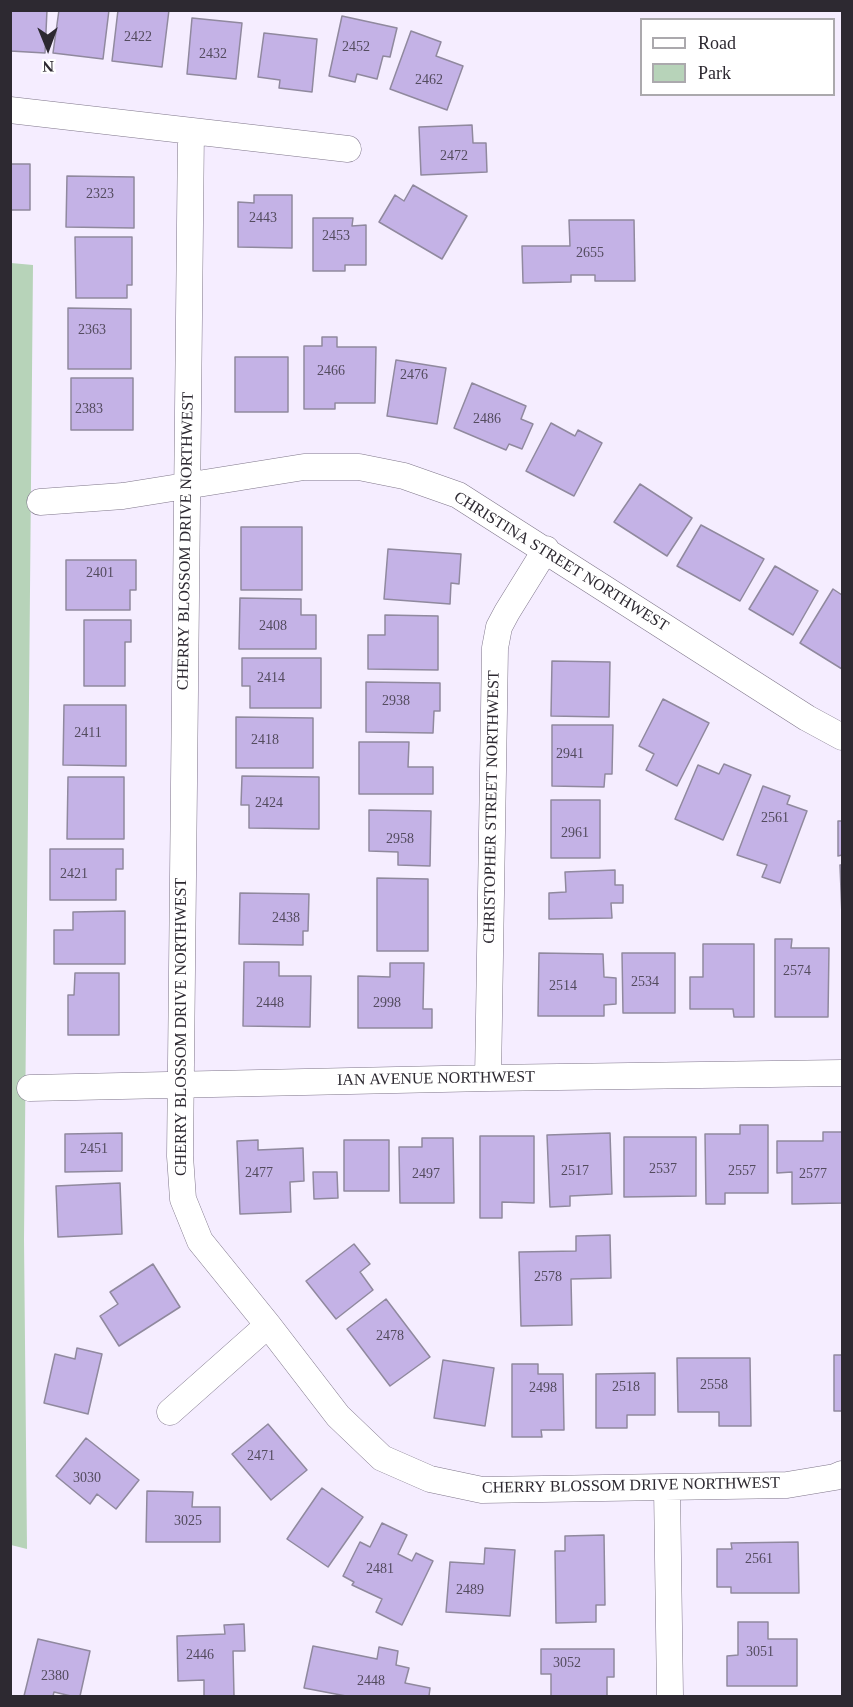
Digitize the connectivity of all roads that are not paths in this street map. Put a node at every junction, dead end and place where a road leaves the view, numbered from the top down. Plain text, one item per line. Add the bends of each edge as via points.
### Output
1 (10, 110) edge
2 (191, 131) junction
3 (348, 149) dead end
4 (187, 487) junction
5 (40, 502) dead end
6 (546, 549) junction
7 (843, 737) edge
8 (843, 1073) edge
9 (488, 1078) junction
10 (180, 1085) junction
11 (30, 1088) dead end
12 (268, 1325) junction
13 (170, 1412) dead end
14 (843, 1474) edge
15 (667, 1488) junction
16 (670, 1696) edge

1 - 2 street
2 - 3 street
2 - 4 street, CHERRY BLOSSOM DRIVE NORTHWEST
4 - 5 street, CHRISTINA STREET NORTHWEST
4 - 6 street, CHRISTINA STREET NORTHWEST via 304,468 359,467 404,476 458,495
4 - 10 street, CHERRY BLOSSOM DRIVE NORTHWEST
6 - 7 street, CHRISTINA STREET NORTHWEST via 807,718
6 - 9 street, CHRISTOPHER STREET NORTHWEST via 507,612 495,648
8 - 9 street, IAN AVENUE NORTHWEST
9 - 10 street, IAN AVENUE NORTHWEST
10 - 11 street, IAN AVENUE NORTHWEST
10 - 12 street, CHERRY BLOSSOM DRIVE NORTHWEST via 183,1199 200,1242
12 - 13 street
12 - 15 street, CHERRY BLOSSOM DRIVE NORTHWEST via 338,1416 382,1458 430,1479 482,1490
14 - 15 street, CHERRY BLOSSOM DRIVE NORTHWEST via 787,1485
15 - 16 street

